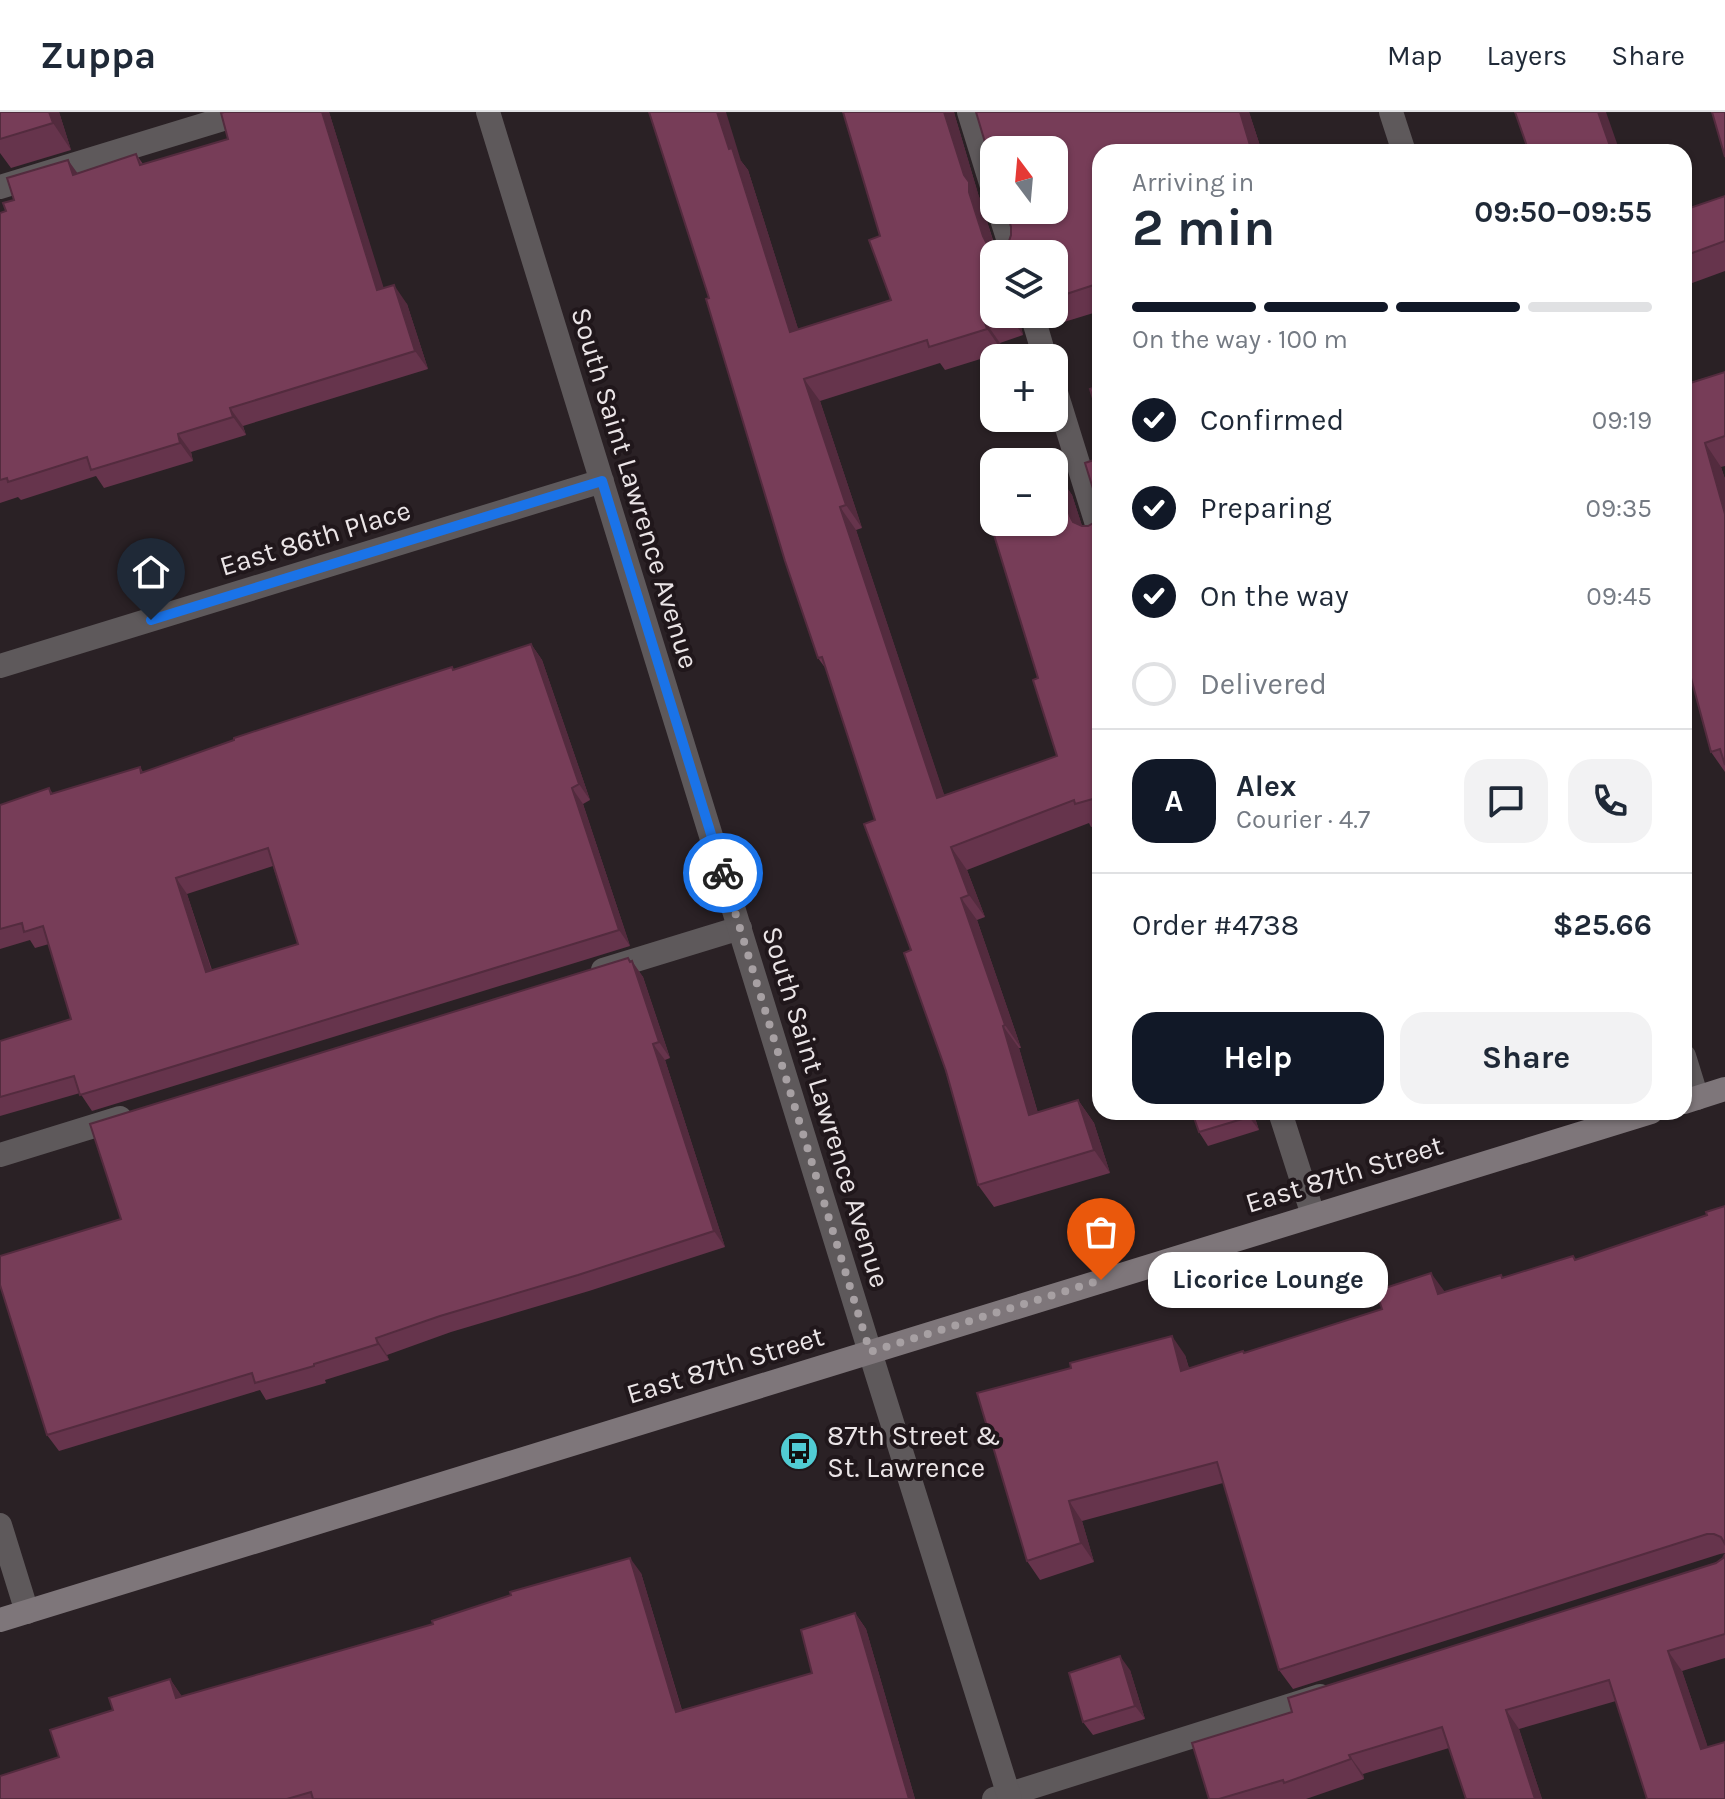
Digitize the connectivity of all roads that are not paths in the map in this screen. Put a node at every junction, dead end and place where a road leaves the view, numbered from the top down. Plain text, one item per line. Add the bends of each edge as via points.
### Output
1 (246, 112) edge
2 (488, 112) edge
3 (969, 112) edge
4 (1391, 112) edge
5 (1401, 144) edge
6 (980, 148) edge
7 (0, 187) edge
8 (1068, 431) edge
9 (602, 481) junction
10 (1092, 508) edge
11 (0, 666) edge
12 (740, 928) junction
13 (576, 978) edge
14 (1725, 1089) edge
15 (1692, 1099) edge
16 (137, 1113) edge
17 (1283, 1120) edge
18 (1625, 1120) edge
19 (0, 1155) edge
20 (1313, 1215) junction
21 (870, 1352) junction
22 (0, 1525) edge
23 (27, 1612) junction
24 (0, 1620) edge
25 (1337, 1691) edge
26 (1004, 1798) edge

1 - 7 street
2 - 9 street, South Saint Lawrence Avenue
3 - 6 street
4 - 5 street
8 - 10 street
9 - 11 street, East 86th Place
9 - 12 street, South Saint Lawrence Avenue
12 - 13 street
12 - 21 street, South Saint Lawrence Avenue
14 - 15 main road
16 - 19 street
17 - 20 street
18 - 20 main road, East 87th Street
20 - 21 main road, East 87th Street
21 - 23 main road, East 87th Street
21 - 26 street, South Saint Lawrence Avenue
22 - 23 street
23 - 24 main road, East 87th Street
25 - 26 street

